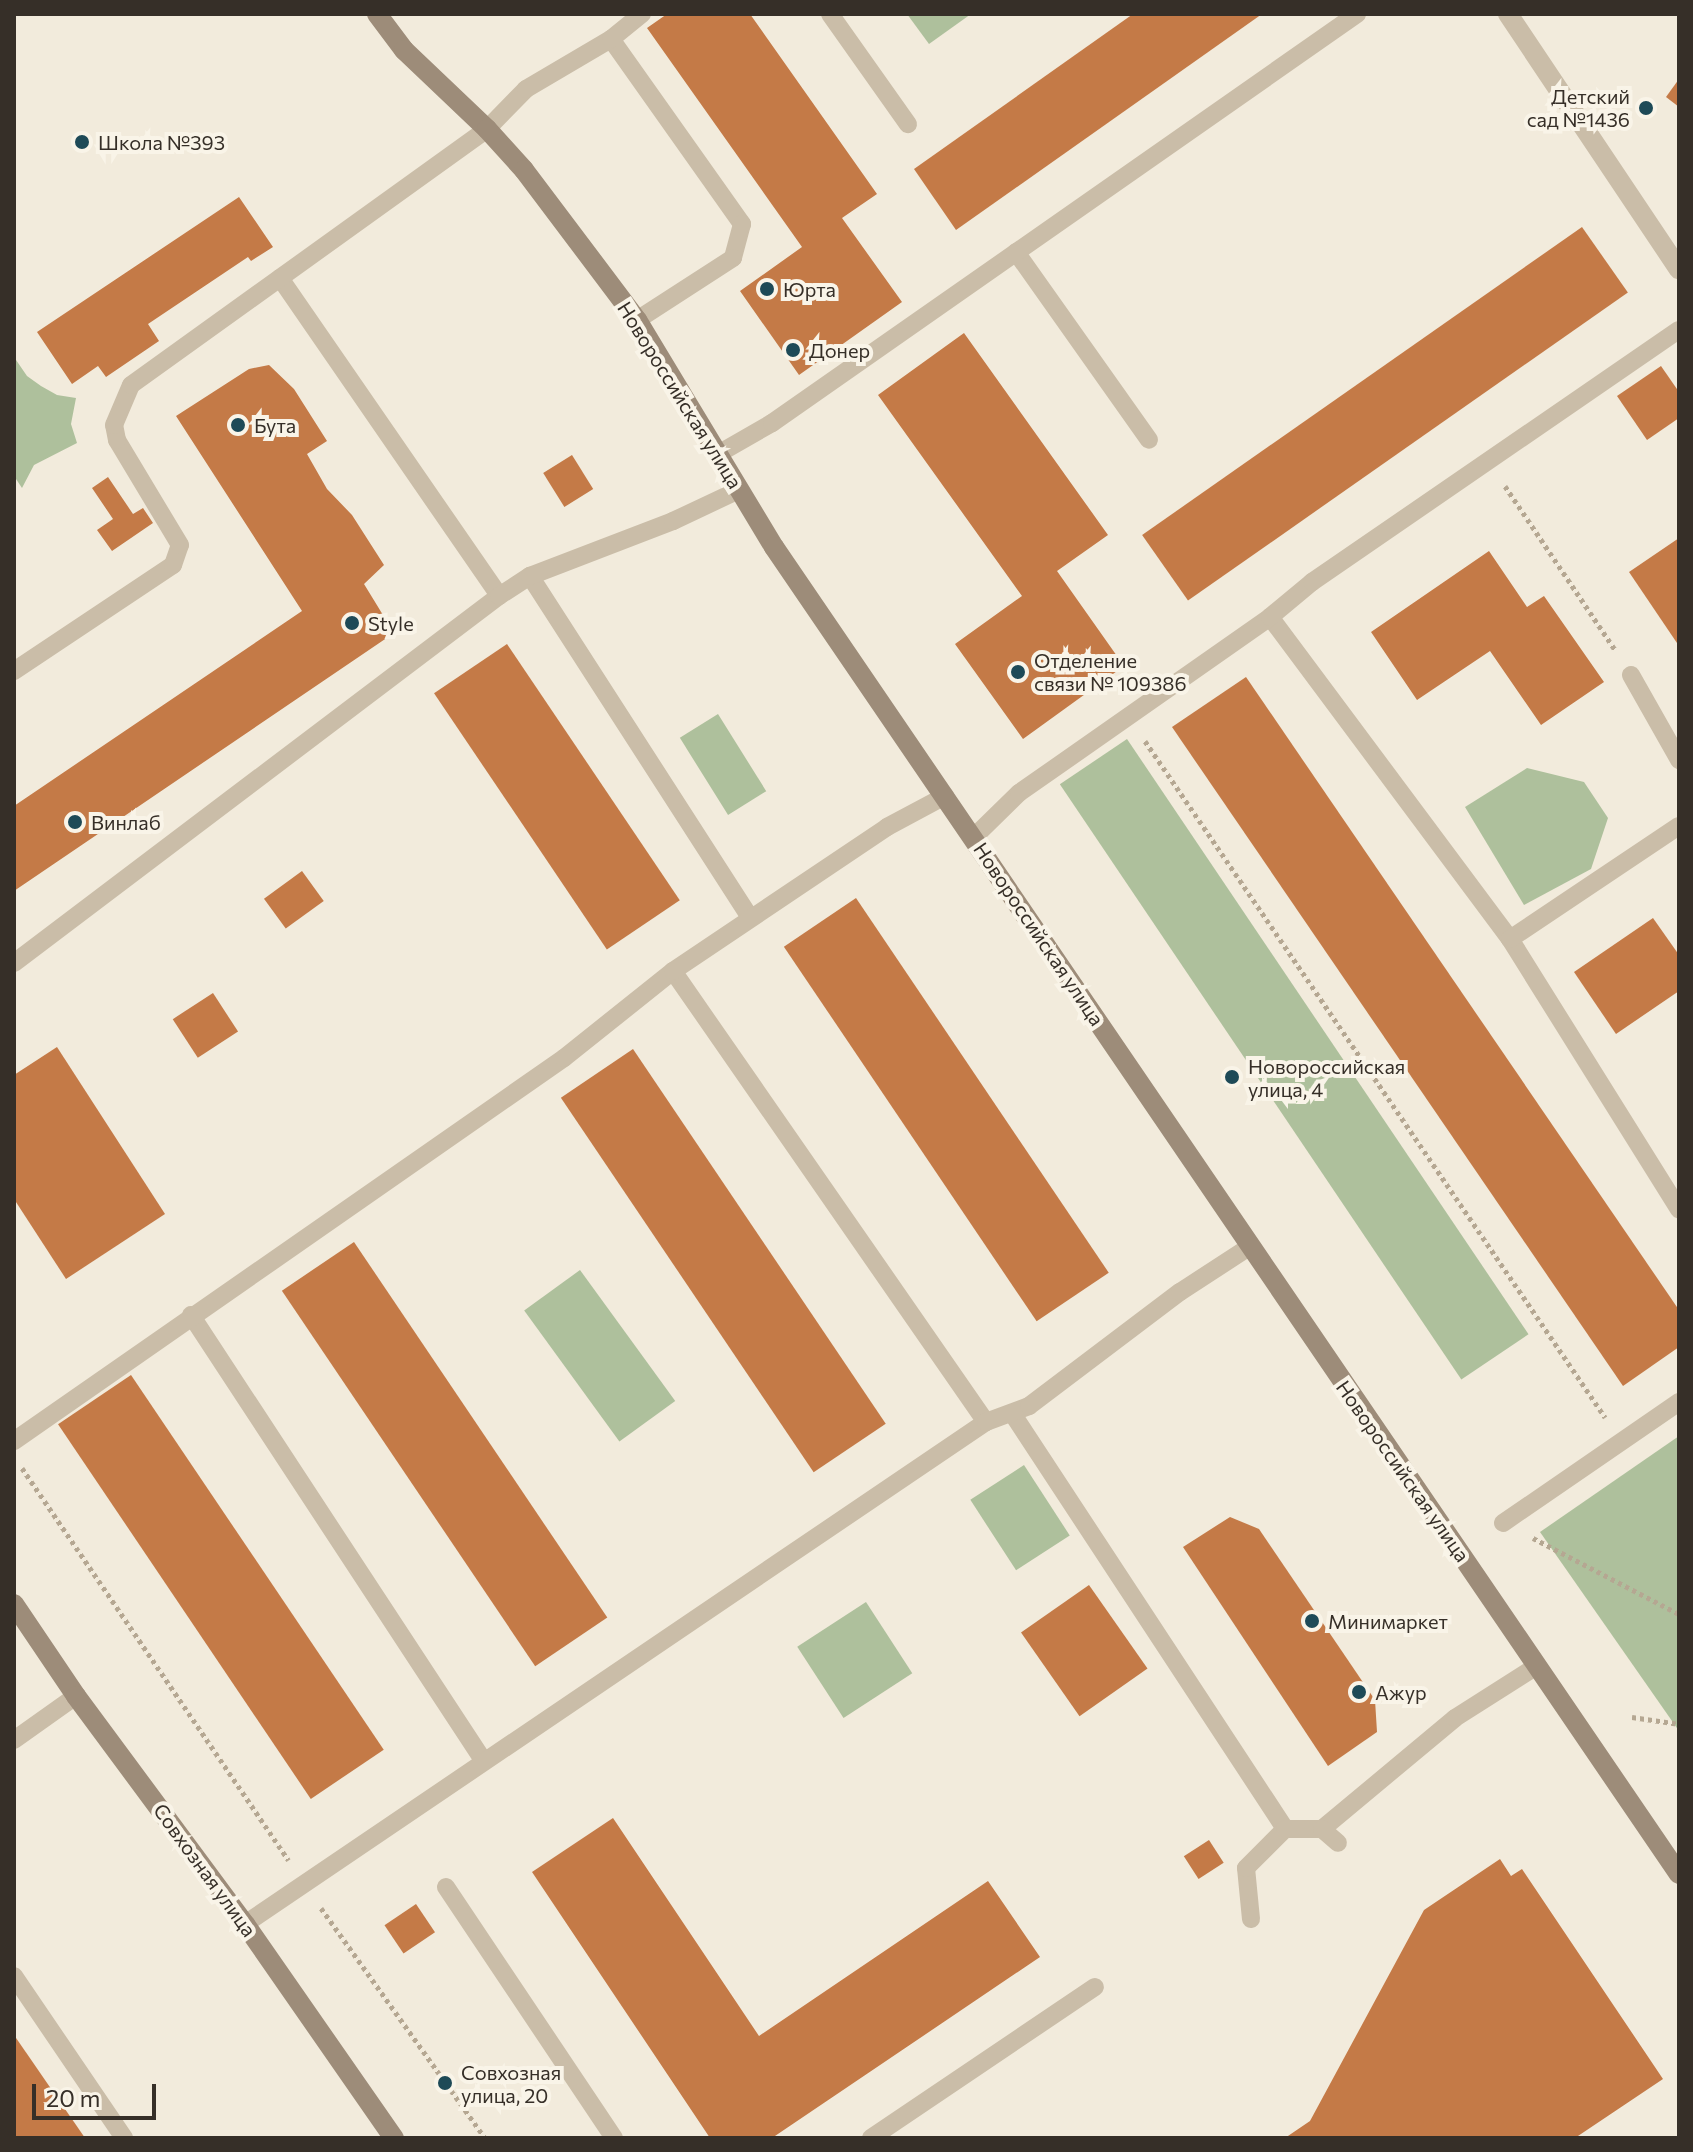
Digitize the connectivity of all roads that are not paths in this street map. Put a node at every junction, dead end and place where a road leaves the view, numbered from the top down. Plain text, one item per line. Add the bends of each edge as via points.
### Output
1 (377, 14) edge
2 (642, 14) edge
3 (830, 14) edge
4 (1357, 14) edge
5 (1508, 14) edge
6 (611, 39) junction
7 (908, 124) dead end
8 (487, 129) junction
9 (1016, 252) junction
10 (1679, 269) edge
11 (280, 278) junction
12 (637, 320) junction
13 (1679, 330) edge
14 (1149, 440) dead end
15 (718, 454) junction
16 (739, 490) junction
17 (530, 576) junction
18 (499, 596) junction
19 (1270, 617) junction
20 (14, 671) edge
21 (1631, 675) road end
22 (1679, 760) edge
23 (945, 796) junction
24 (1679, 826) edge
25 (974, 837) junction
26 (750, 917) junction
27 (1510, 939) junction
28 (14, 963) edge
29 (673, 971) junction
30 (1679, 1209) edge
31 (1249, 1247) junction
32 (191, 1315) junction
33 (1679, 1402) edge
34 (1012, 1413) junction
35 (986, 1422) junction
36 (14, 1441) edge
37 (1503, 1523) road end
38 (14, 1604) edge
39 (1537, 1666) junction
40 (76, 1696) junction
41 (14, 1740) edge
42 (483, 1760) junction
43 (1285, 1829) junction
44 (1322, 1829) junction
45 (1338, 1843) dead end
46 (1679, 1874) edge
47 (446, 1887) dead end
48 (1251, 1919) dead end
49 (245, 1924) junction
50 (14, 1976) edge
51 (1095, 1987) dead end
52 (124, 2138) edge
53 (394, 2138) edge
54 (614, 2138) edge
55 (871, 2138) edge

1 - 8 street, Новороссийская улица via 404,50
2 - 6 lane
3 - 7 lane
4 - 9 lane
5 - 10 street
6 - 8 lane via 526,89
6 - 12 lane via 742,224 733,258
8 - 11 lane
8 - 12 street, Новороссийская улица
9 - 14 lane
9 - 15 lane via 772,423
11 - 18 lane
11 - 20 lane via 131,385 119,406 117,440 180,545 173,565
12 - 15 street, Новороссийская улица
13 - 19 lane via 1312,582
15 - 16 street, Новороссийская улица
16 - 17 lane
16 - 23 street, Новороссийская улица
17 - 18 lane
17 - 26 lane
18 - 28 lane
19 - 25 lane via 1019,793
19 - 27 lane
21 - 22 lane
23 - 25 street, Новороссийская улица
23 - 26 lane via 887,827
24 - 27 lane
25 - 31 street, Новороссийская улица
26 - 29 lane
27 - 30 lane
29 - 32 lane via 564,1058
29 - 35 lane
31 - 34 lane via 1029,1406
31 - 39 street, Новороссийская улица
32 - 36 lane
32 - 42 lane
33 - 37 lane
34 - 35 lane
34 - 43 lane
35 - 42 lane
38 - 40 street, Совхозная улица
39 - 44 lane via 1455,1718
39 - 46 street, Новороссийская улица
40 - 41 lane
40 - 49 street, Совхозная улица
42 - 49 lane
43 - 44 lane
43 - 48 lane via 1246,1868
44 - 45 lane
47 - 54 lane
49 - 53 street, Совхозная улица
50 - 52 lane
51 - 55 lane

